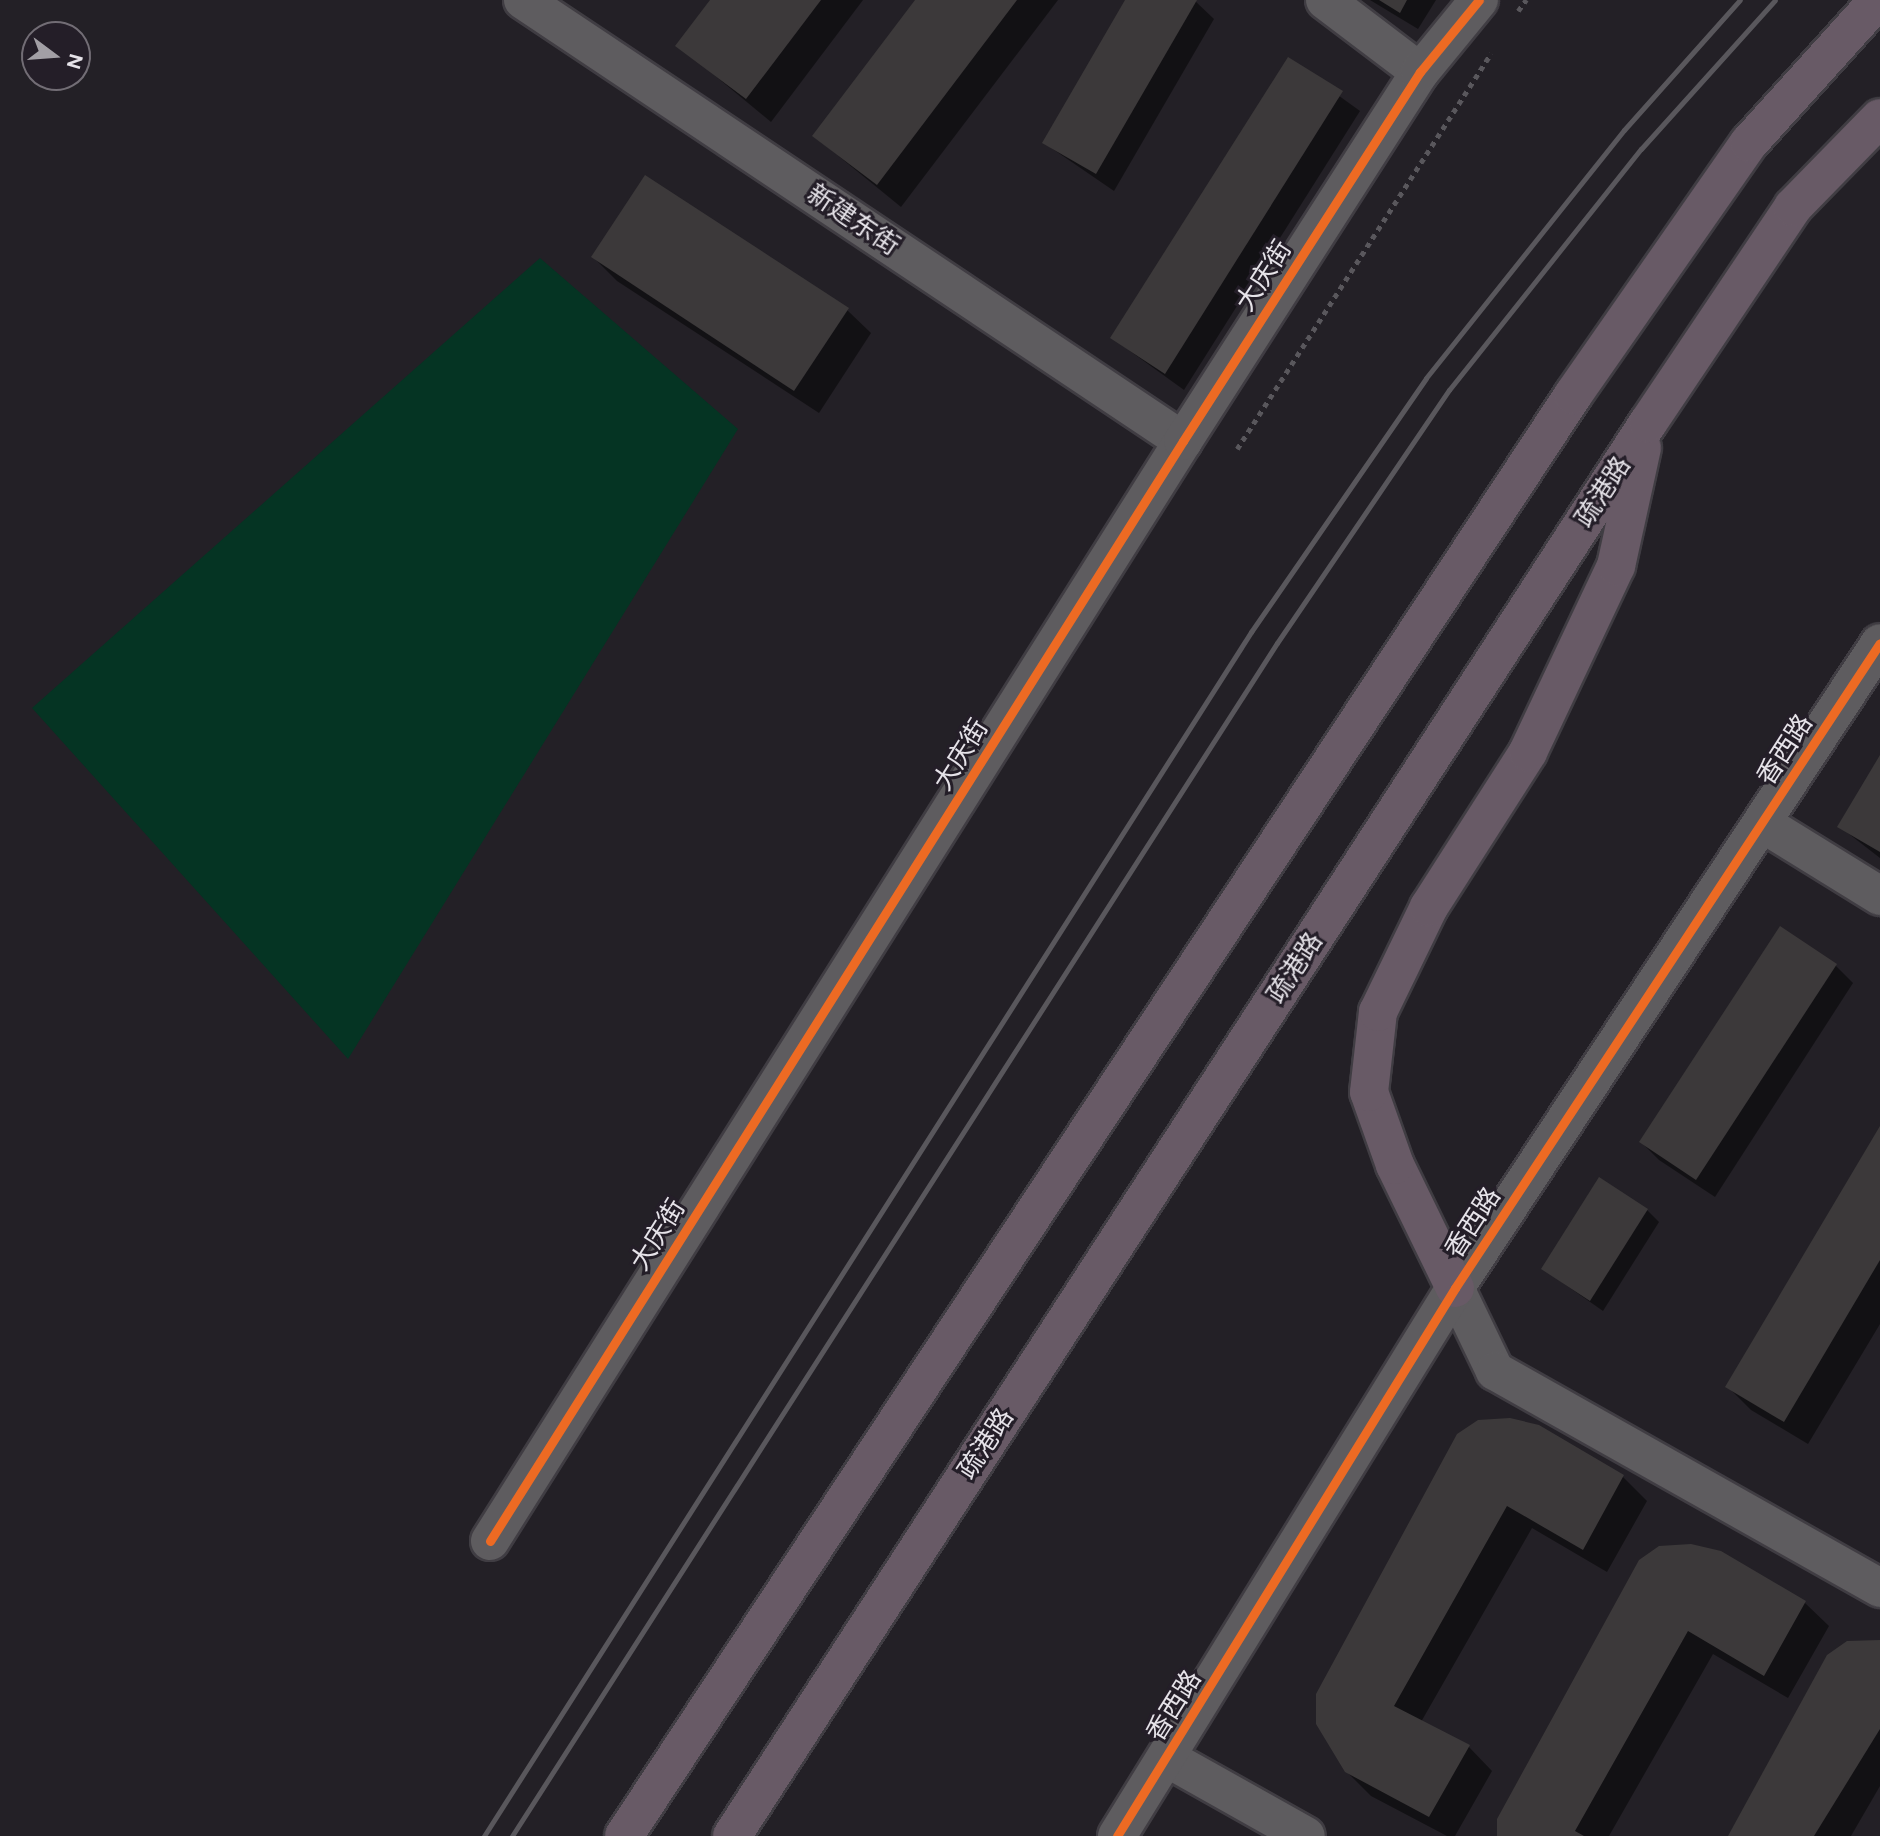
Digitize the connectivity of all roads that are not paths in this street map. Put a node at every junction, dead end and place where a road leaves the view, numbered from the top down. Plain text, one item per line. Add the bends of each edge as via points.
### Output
1 (523, 0) edge
2 (1325, 0) edge
3 (1479, 0) edge
4 (1878, 0) edge
5 (1860, 13) edge
6 (1420, 72) junction
7 (1880, 118) edge
8 (1648, 423) junction
9 (1183, 441) junction
10 (1880, 643) edge
11 (1762, 822) junction
12 (1880, 896) edge
13 (1455, 1288) junction
14 (490, 1541) dead end
15 (1880, 1588) edge
16 (1167, 1758) junction
17 (624, 1836) edge
18 (732, 1836) edge
19 (1117, 1836) edge
20 (1306, 1836) edge

1 - 9 street, 新建东街
2 - 6 street
3 - 6 street, 大庆街
4 - 5 highway
5 - 17 highway via 1749,143 1573,394
6 - 9 street, 大庆街
7 - 8 highway, 疏港路 via 1793,207
8 - 13 highway via 1616,566 1528,752 1429,908 1378,1012 1369,1092 1395,1165
8 - 18 highway, 疏港路
9 - 14 street, 大庆街
10 - 11 street, 香西路
11 - 12 street
11 - 13 street, 香西路
13 - 15 street via 1495,1371
13 - 16 street, 香西路
16 - 19 street, 香西路
16 - 20 street

